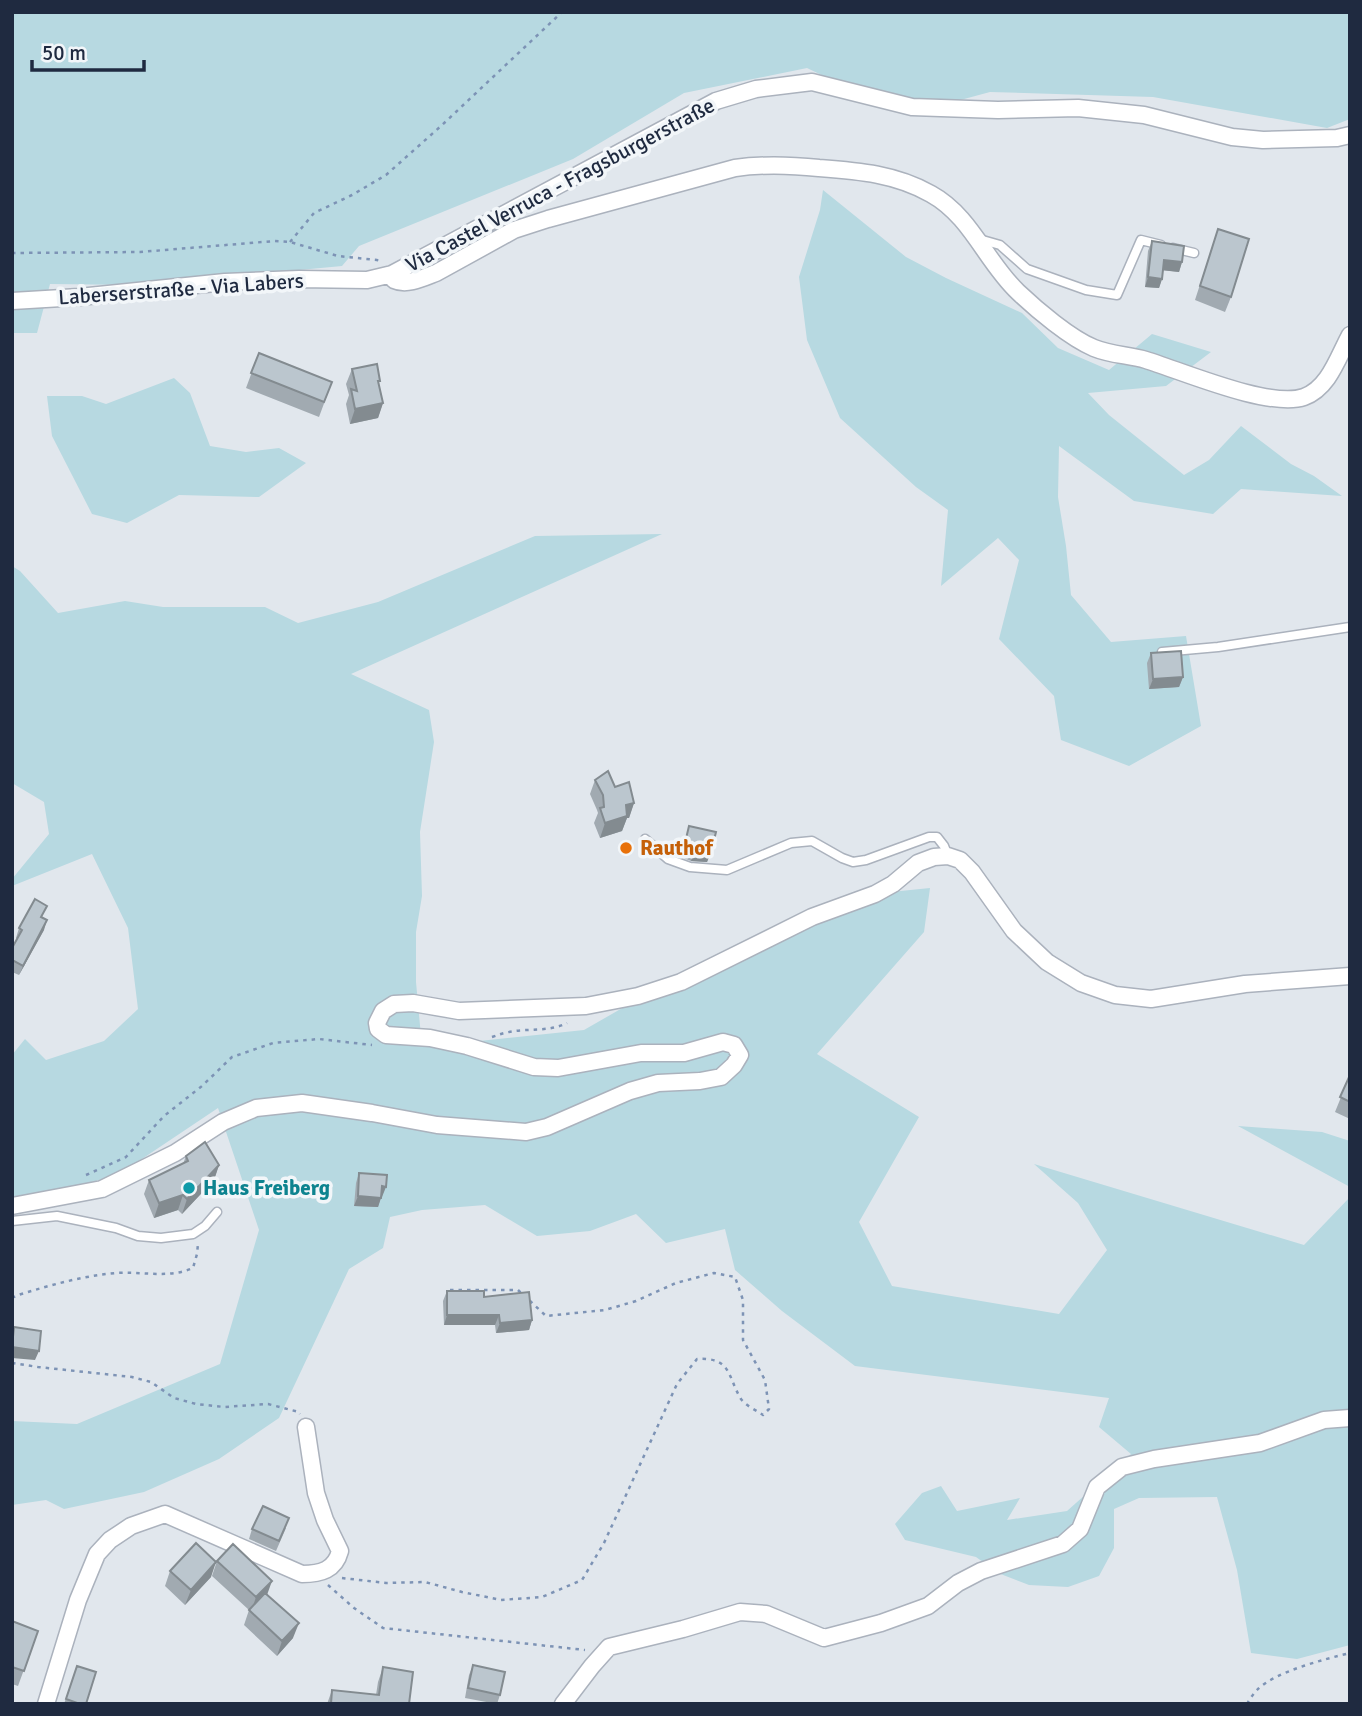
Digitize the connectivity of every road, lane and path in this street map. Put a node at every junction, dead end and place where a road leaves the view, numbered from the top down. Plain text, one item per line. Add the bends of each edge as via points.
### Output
1 (562, 12) edge
2 (1350, 135) edge
3 (978, 239) junction
4 (290, 242) junction
5 (12, 253) edge
6 (1194, 253) dead end
7 (392, 274) junction
8 (12, 302) edge
9 (1350, 335) edge
10 (1350, 627) edge
11 (1162, 652) edge
12 (645, 839) dead end
13 (948, 856) junction
14 (1350, 976) edge
15 (586, 1006) junction
16 (378, 1046) dead end
17 (467, 1046) junction
18 (83, 1177) dead end
19 (12, 1206) edge
20 (217, 1212) dead end
21 (12, 1220) edge
22 (193, 1234) junction
23 (450, 1290) edge
24 (12, 1298) edge
25 (12, 1363) edge
26 (1350, 1418) edge
27 (306, 1427) joint
28 (314, 1574) junction
29 (604, 1652) junction
30 (1350, 1653) edge
31 (46, 1704) edge
32 (563, 1704) edge
33 (1247, 1704) edge

1 - 4 path via 386,175 314,213
2 - 7 street, Via Castel Verruca - Fragsburgerstraße via 1263,140 1144,115 1078,108 912,107 812,82 756,89 716,101
3 - 6 lane via 1000,245 1027,269 1086,290 1117,295 1140,240
3 - 7 street via 934,195 894,178 805,166 747,166 522,227 423,278 399,282
3 - 9 street via 1018,292 1084,343 1234,389 1280,400 1305,396 1323,384
4 - 5 path via 140,252
4 - 7 path via 338,256 377,260
7 - 8 street, Laberserstraße - Via Labers via 367,281 225,282
10 - 11 lane
12 - 13 lane via 668,859 690,867 727,870 791,843 812,841 853,862 937,837
13 - 14 street via 972,872 1014,931 1047,961 1081,983 1115,995 1150,999
13 - 15 street via 918,863 875,894 812,917 681,982
15 - 17 path via 563,1026 507,1032
15 - 17 street via 459,1011 394,1004 383,1011 377,1023 377,1029 386,1035
16 - 18 path via 319,1039 273,1042 232,1057 163,1116 126,1157
17 - 19 street via 534,1066 558,1068 641,1053 684,1053 723,1042 734,1045 740,1055 721,1077 639,1088 526,1132 437,1125 302,1103 256,1108 102,1189
20 - 22 lane
21 - 22 lane via 57,1216 138,1236
22 - 24 path via 197,1254 192,1268 182,1273 80,1278
23 - 28 path via 518,1290 546,1316 605,1310 714,1273 735,1277 743,1300 743,1340 765,1380 769,1409 763,1415 743,1401 727,1368 710,1358 697,1359 677,1384 604,1543 582,1580 542,1597 501,1600 425,1582 386,1583
25 - 27 path via 132,1377 196,1404 268,1404 299,1412
26 - 29 street via 1324,1420 1260,1443 1122,1467 1097,1487 1080,1530 1063,1544 981,1571 928,1606 881,1623 824,1637 766,1614 740,1612
27 - 28 street via 316,1493 340,1551 331,1567
28 - 29 path via 383,1628
28 - 31 street via 302,1574 165,1514 131,1526 97,1554
29 - 32 street
30 - 33 path via 1275,1678 1257,1689

